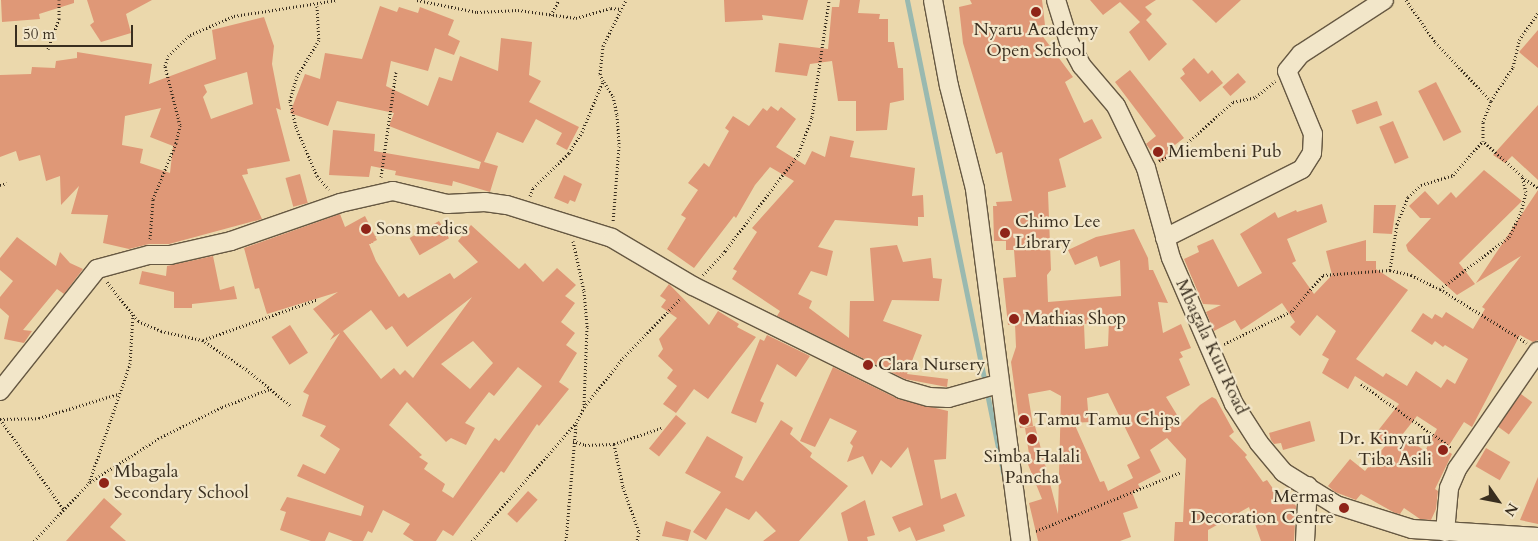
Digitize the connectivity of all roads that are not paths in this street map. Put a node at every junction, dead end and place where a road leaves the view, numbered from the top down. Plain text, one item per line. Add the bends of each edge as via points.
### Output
1 (933, 0) edge
2 (1056, 0) edge
3 (1384, 0) edge
4 (1165, 238) junction
5 (1534, 348) edge
6 (998, 384) junction
7 (0, 391) edge
8 (1308, 486) junction
9 (1445, 532) junction
10 (1538, 537) edge
11 (1020, 539) edge
12 (1305, 541) edge

1 - 6 street via 949,86 975,189
2 - 4 street, Mbagala Kuu Road via 1069,42 1082,66 1116,106 1146,168
3 - 4 street via 1301,54 1287,71 1313,134 1312,153 1302,169
4 - 8 street, Mbagala Kuu Road via 1234,404 1259,443 1283,472
5 - 9 street via 1449,488
6 - 7 street via 948,398 929,397 901,389 692,286 612,238 529,211 485,202 447,204 393,191 340,203 231,241 170,255 149,254 97,269
6 - 11 street
8 - 9 street, Mbagala Kuu Road via 1336,505 1361,515 1412,529
8 - 12 street
9 - 10 street, Mbagala Kuu Road

